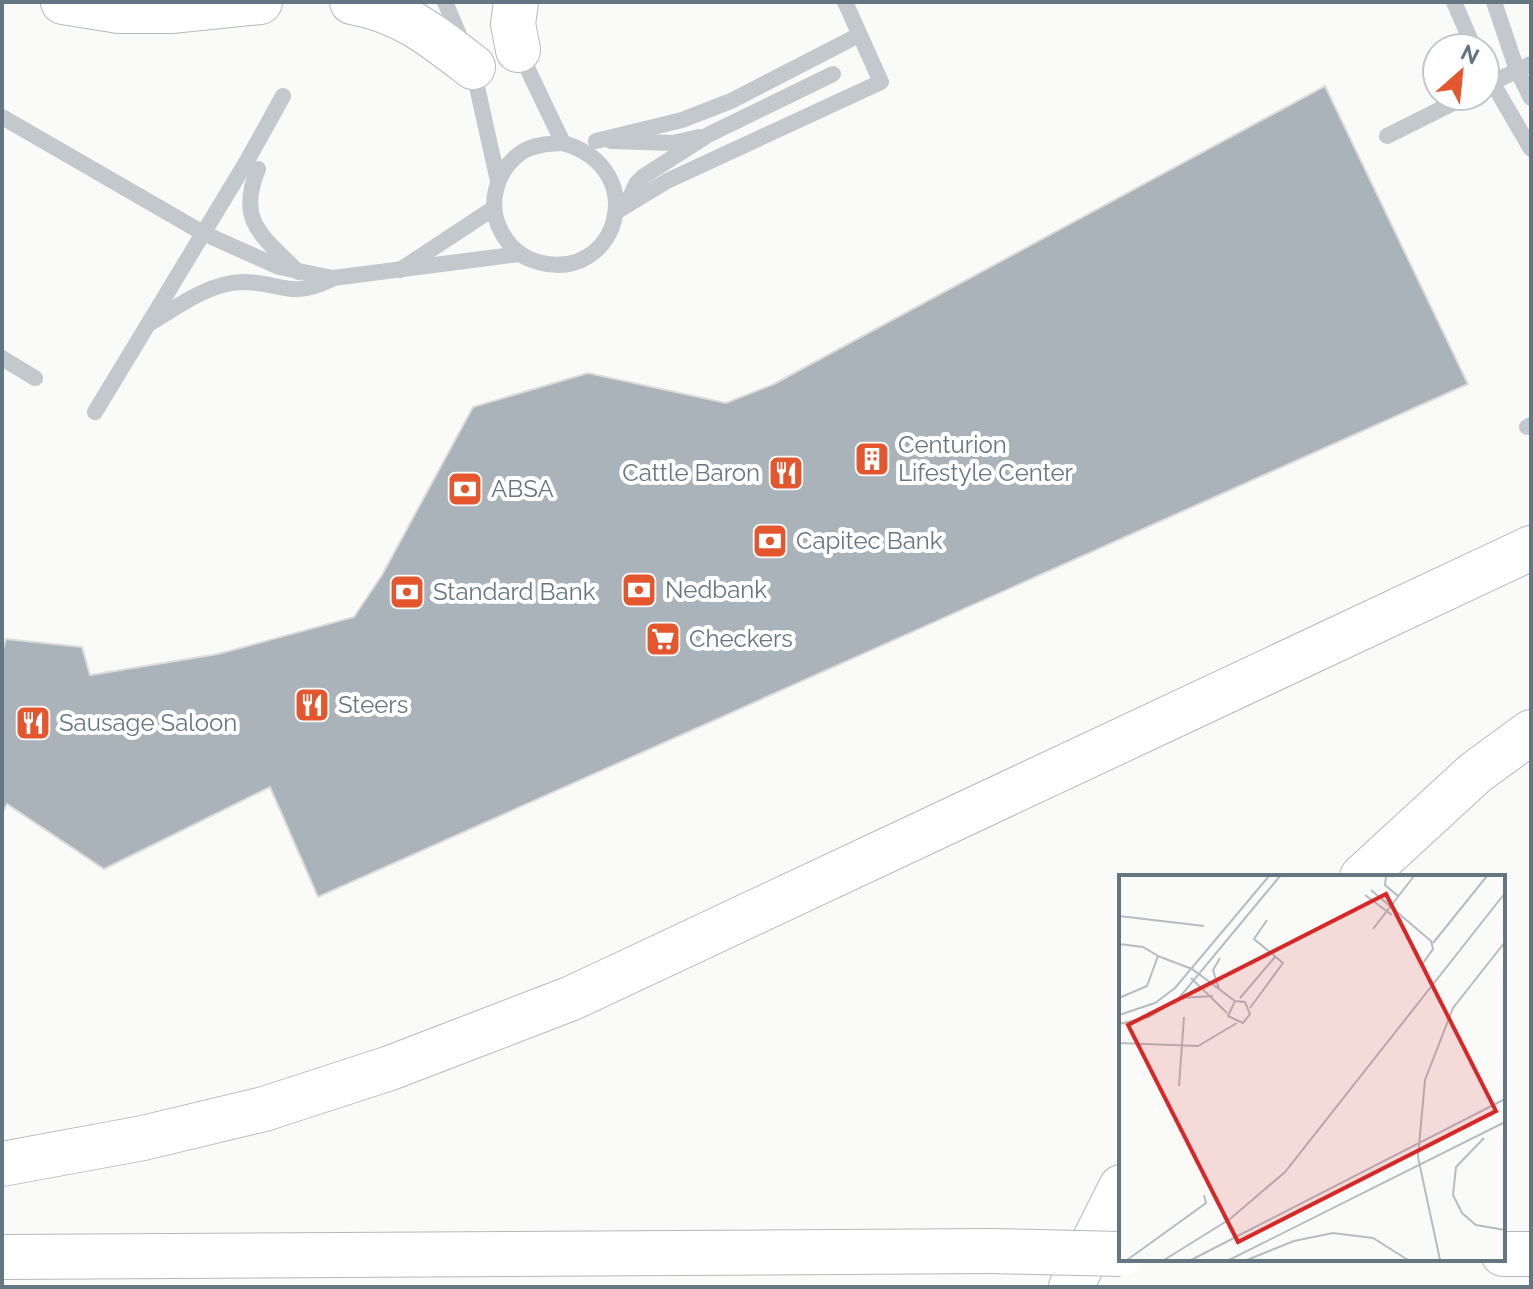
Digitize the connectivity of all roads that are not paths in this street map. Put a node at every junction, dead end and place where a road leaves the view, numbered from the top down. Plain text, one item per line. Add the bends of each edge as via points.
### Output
1 (63, 2) edge
2 (260, 2) edge
3 (352, 2) edge
4 (445, 2) edge
5 (845, 2) edge
6 (1454, 2) edge
7 (1494, 2) edge
8 (512, 22) edge
9 (1467, 32) edge
10 (859, 35) junction
11 (473, 67) junction
12 (1524, 67) edge
13 (833, 74) dead end
14 (1501, 74) edge
15 (283, 96) dead end
16 (1531, 98) edge
17 (1501, 101) edge
18 (1435, 112) edge
19 (4, 122) edge
20 (708, 135) junction
21 (1387, 136) dead end
22 (596, 141) junction
23 (569, 145) junction
24 (1531, 149) edge
25 (258, 169) dead end
26 (498, 181) junction
27 (494, 208) junction
28 (621, 208) junction
29 (203, 233) junction
30 (520, 254) junction
31 (399, 270) junction
32 (298, 272) junction
33 (333, 278) junction
34 (149, 324) junction
35 (2, 358) edge
36 (35, 378) dead end
37 (95, 412) dead end
38 (1531, 548) edge
39 (1531, 732) edge
40 (1364, 875) edge
41 (2, 1164) edge
42 (1119, 1191) edge
43 (1119, 1254) edge
44 (1505, 1254) edge
45 (1531, 1254) edge
46 (2, 1257) edge
47 (1071, 1287) edge

1 - 2 main road via 132,11
3 - 11 main road via 405,18
4 - 11 lane
5 - 10 lane
6 - 9 lane
7 - 12 lane
8 - 23 lane
10 - 22 lane via 719,106
10 - 28 lane via 881,82 667,181
11 - 26 lane
12 - 14 lane
12 - 16 lane
13 - 20 lane
15 - 29 lane
17 - 24 lane
18 - 21 lane
19 - 29 lane
20 - 22 lane via 673,143
20 - 28 lane via 644,176
22 - 23 lane
23 - 26 lane via 543,144 524,151
23 - 28 lane via 598,160
25 - 32 lane via 249,191 252,218
26 - 27 lane
27 - 30 lane via 502,234
27 - 31 lane
28 - 30 lane via 604,241 580,260 549,265
29 - 32 lane
29 - 34 lane
30 - 31 lane
31 - 33 lane
32 - 33 lane
33 - 34 lane via 296,291 228,284
34 - 37 lane
35 - 36 lane
38 - 41 main road via 572,998 390,1068 264,1109
39 - 40 main road via 1475,773
42 - 47 main road
43 - 46 main road, bridge
44 - 45 main road

